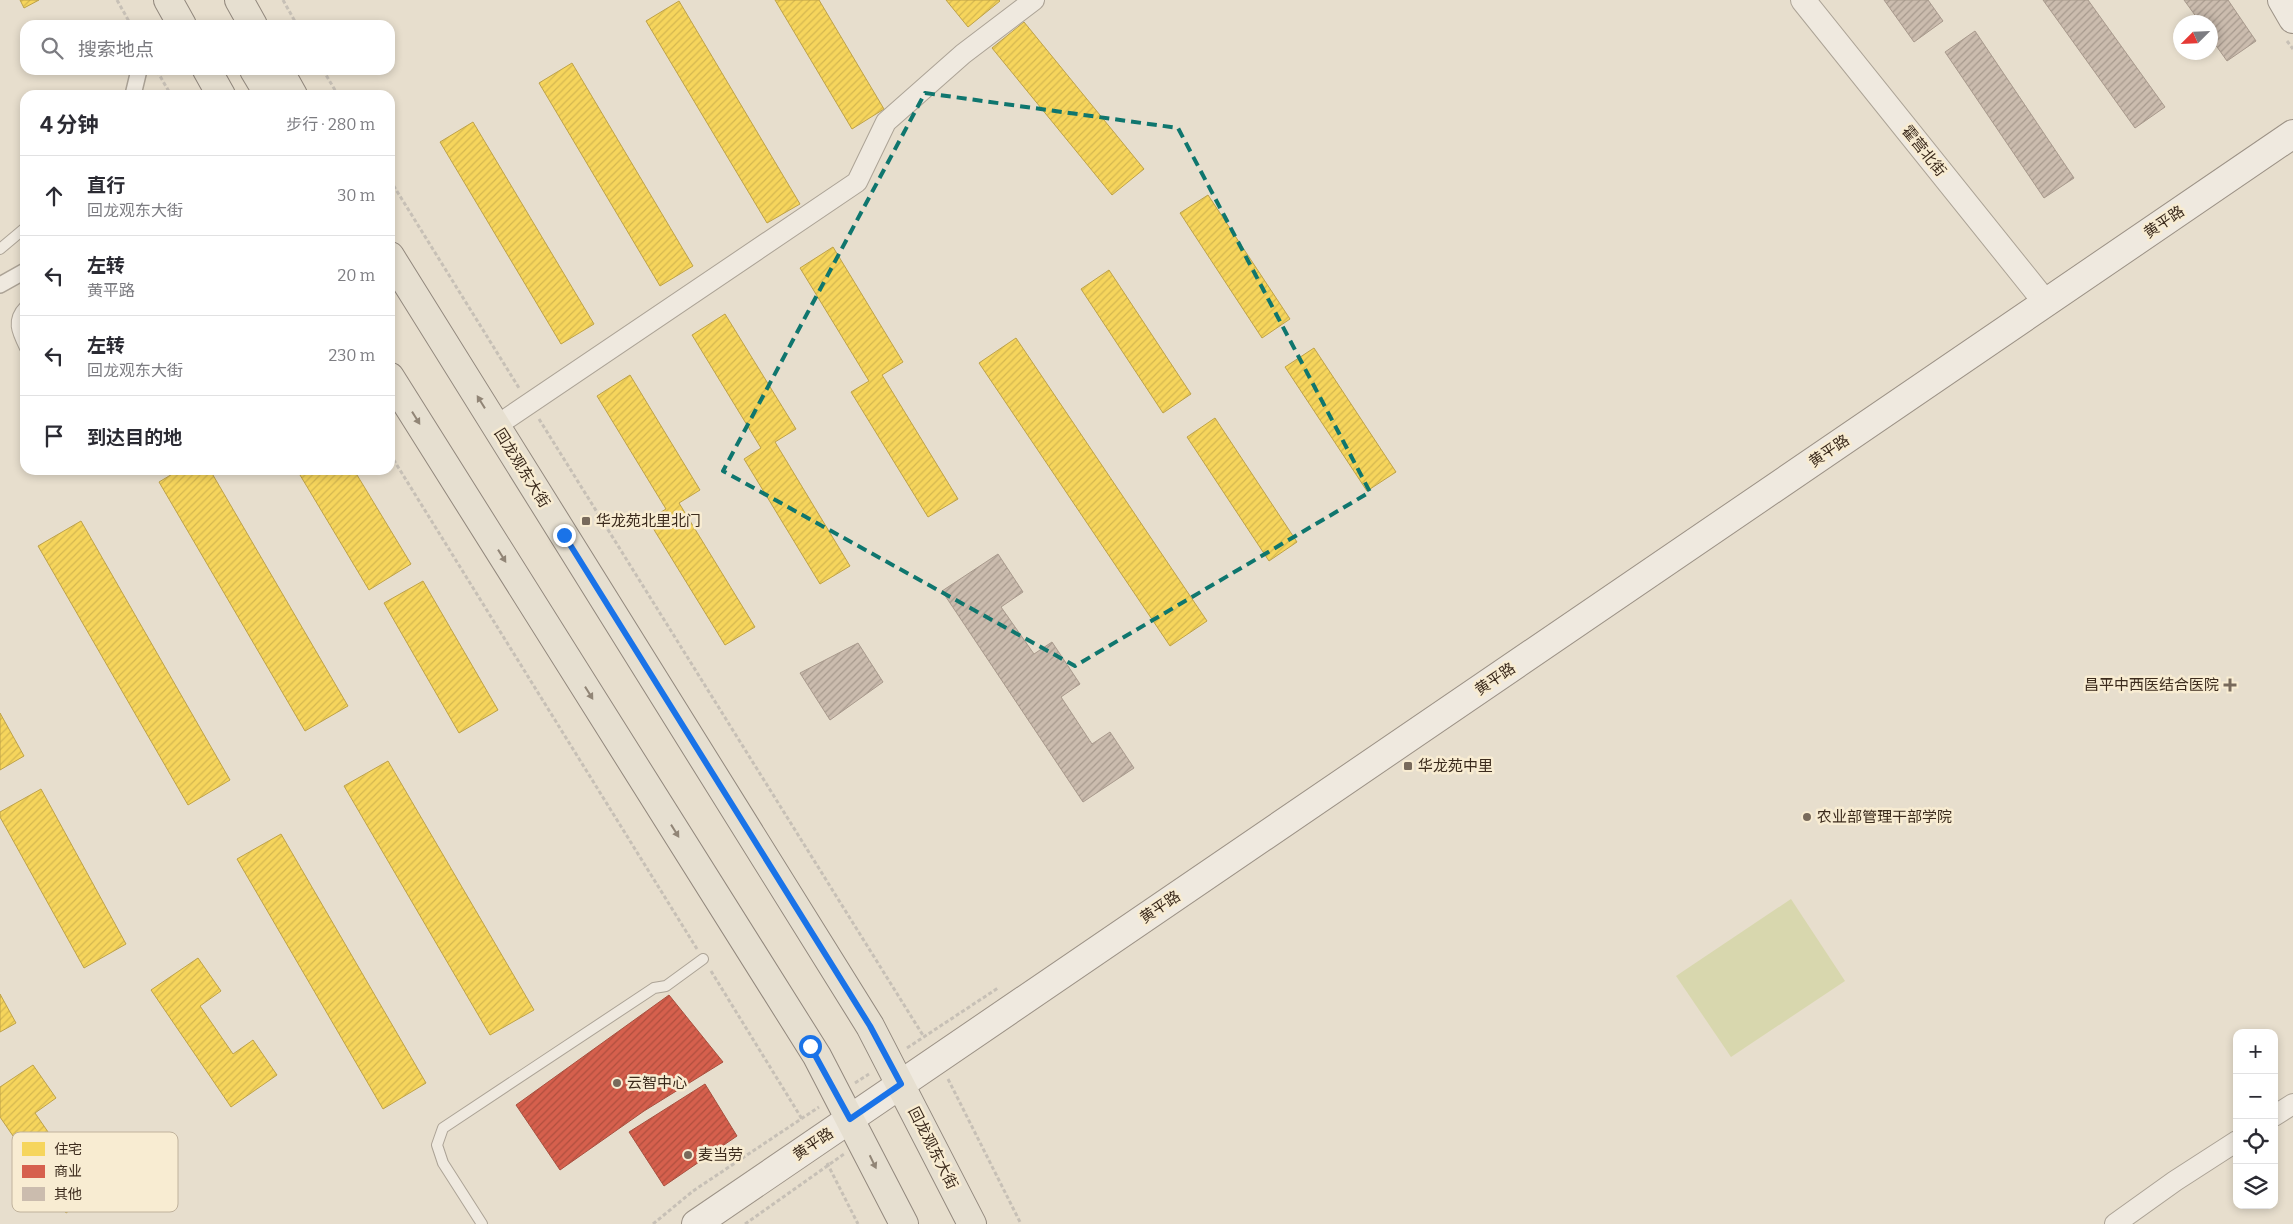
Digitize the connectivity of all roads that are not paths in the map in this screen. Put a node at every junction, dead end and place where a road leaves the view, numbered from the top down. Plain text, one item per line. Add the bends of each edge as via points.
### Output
1 (168, 0) edge
2 (239, 0) edge
3 (1034, 0) edge
4 (1803, 0) edge
5 (2282, 0) edge
6 (2293, 19) edge
7 (179, 20) edge
8 (250, 20) edge
9 (138, 75) edge
10 (257, 75) edge
11 (282, 75) edge
12 (134, 90) edge
13 (266, 90) edge
14 (290, 90) edge
15 (2293, 134) edge
16 (20, 232) edge
17 (0, 249) edge
18 (395, 264) edge
19 (20, 274) edge
20 (0, 285) edge
21 (2046, 303) junction
22 (20, 313) edge
23 (20, 336) edge
24 (395, 385) edge
25 (496, 426) junction
26 (703, 959) road end
27 (901, 1084) junction
28 (2293, 1104) edge
29 (2278, 1113) edge
30 (850, 1119) junction
31 (2233, 1144) edge
32 (482, 1224) edge
33 (696, 1224) edge
34 (904, 1224) edge
35 (972, 1224) edge
36 (2115, 1224) edge

1 - 7 main road
2 - 8 main road
3 - 25 street via 963,54 886,122 857,182
4 - 21 street, 霍营北街
5 - 6 main road
9 - 12 street
10 - 13 main road
11 - 14 main road
15 - 21 main road, 黄平路
16 - 17 lane
25 -> 18 main road, 回龙观东大街
19 - 20 street
21 - 27 main road, 黄平路
22 - 23 lane via 16,326
24 -> 30 main road via 817,1056
25 - 27 main road, 回龙观东大街 via 870,1026
26 - 32 lane via 443,1128 437,1145 443,1163
27 - 30 main road, 黄平路
27 - 35 main road, 回龙观东大街
28 - 29 street
30 - 33 main road, 黄平路
30 -> 34 main road
31 - 36 street

